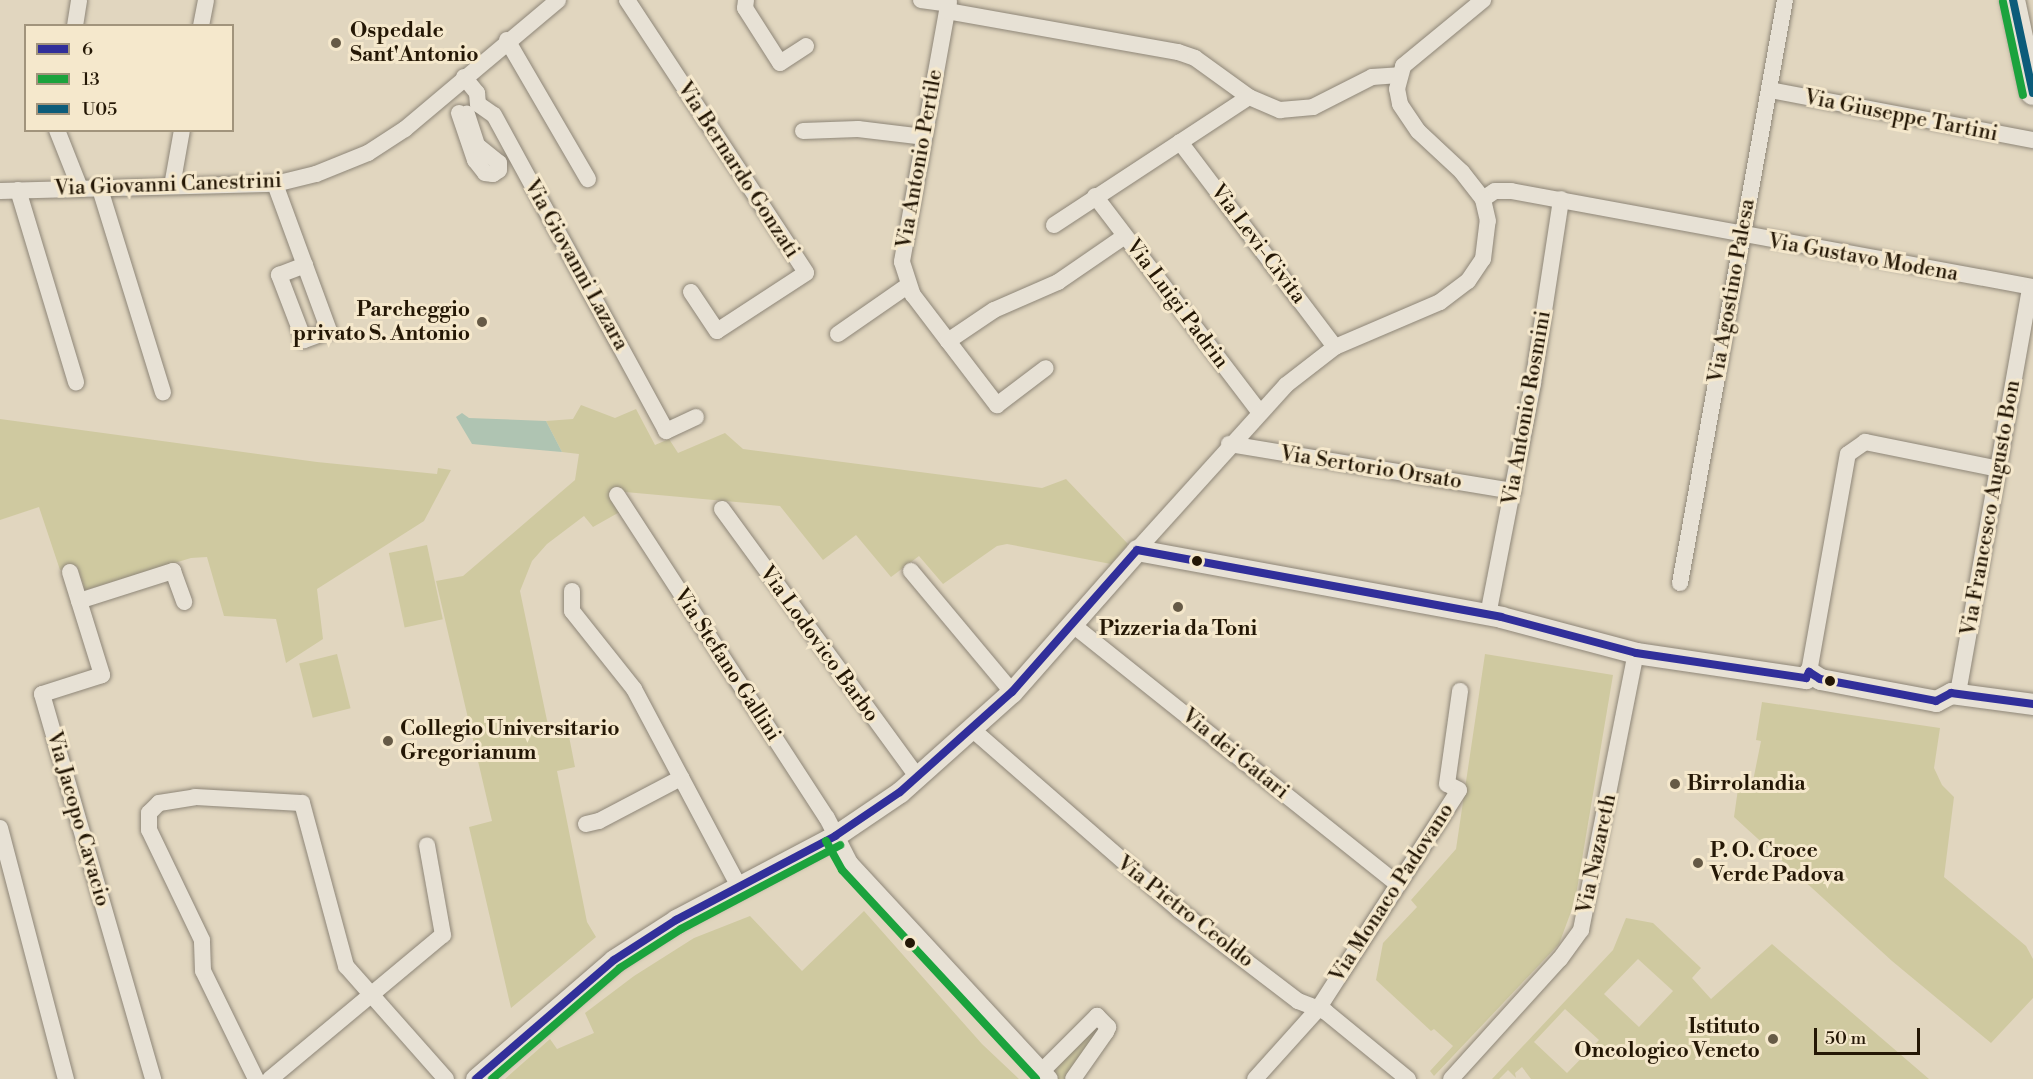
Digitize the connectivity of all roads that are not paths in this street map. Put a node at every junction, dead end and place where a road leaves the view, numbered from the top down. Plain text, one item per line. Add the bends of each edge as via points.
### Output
1 (79, 0) edge
2 (206, 0) edge
3 (558, 0) edge
4 (627, 0) edge
5 (746, 0) edge
6 (921, 0) edge
7 (1483, 0) edge
8 (1785, 0) edge
9 (2013, 0) edge
10 (948, 5) edge
11 (75, 24) edge
12 (201, 24) edge
13 (507, 40) junction
14 (806, 45) dead end
15 (1399, 75) junction
16 (464, 77) junction
17 (1770, 90) junction
18 (2033, 93) edge
19 (442, 97) junction
20 (1249, 97) junction
21 (468, 110) junction
22 (803, 131) dead end
23 (58, 132) edge
24 (182, 132) edge
25 (924, 137) junction
26 (2033, 140) edge
27 (1180, 142) junction
28 (588, 178) dead end
29 (275, 184) junction
30 (172, 186) junction
31 (80, 188) junction
32 (100, 189) junction
33 (18, 190) junction
34 (0, 191) edge
35 (1095, 196) junction
36 (1484, 199) junction
37 (1561, 200) junction
38 (1054, 225) dead end
39 (1125, 236) junction
40 (1742, 236) junction
41 (305, 266) dead end
42 (907, 286) junction
43 (2031, 287) edge
44 (691, 292) dead end
45 (838, 334) dead end
46 (948, 341) junction
47 (1335, 347) junction
48 (1046, 368) dead end
49 (76, 382) dead end
50 (163, 392) dead end
51 (1259, 411) junction
52 (696, 417) dead end
53 (1229, 444) junction
54 (1999, 469) junction
55 (1513, 491) junction
56 (617, 495) dead end
57 (722, 509) dead end
58 (1137, 550) junction
59 (911, 570) dead end
60 (70, 572) dead end
61 (1680, 583) dead end
62 (572, 591) dead end
63 (79, 601) junction
64 (184, 602) dead end
65 (1488, 615) junction
66 (1073, 625) junction
67 (1636, 653) junction
68 (1809, 672) junction
69 (1460, 690) dead end
70 (1012, 692) junction
71 (1958, 693) junction
72 (2033, 704) edge
73 (973, 730) junction
74 (681, 778) junction
75 (918, 778) junction
76 (586, 824) dead end
77 (0, 828) edge
78 (835, 836) junction
79 (427, 845) dead end
80 (1397, 884) junction
81 (740, 888) junction
82 (372, 996) junction
83 (1318, 1009) junction
84 (1046, 1075) edge
85 (66, 1079) edge
86 (153, 1079) edge
87 (256, 1079) edge
88 (270, 1079) edge
89 (446, 1079) edge
90 (476, 1079) edge
91 (1073, 1079) edge
92 (1255, 1079) edge
93 (1408, 1079) edge
94 (1451, 1079) edge

1 - 11 street
2 - 12 street
3 - 13 street, Via Giovanni Canestrini
4 - 44 street, Via Bernardo Gonzati via 806,273 717,331
5 - 14 street via 745,8 780,63
6 - 10 street
7 - 15 street via 1414,56
8 - 17 street, Via Agostino Palesa
9 - 18 main road
10 - 20 street via 1178,52 1196,58
10 - 25 street, Via Antonio Pertile
13 - 16 street, Via Giovanni Canestrini
13 - 28 street
15 - 20 street via 1372,77 1328,101 1297,111 1272,108
15 - 36 street via 1400,104 1409,118
16 - 19 street, Via Giovanni Canestrini
16 - 21 street, Via Giovanni Lazara via 477,93
17 - 26 street, Via Giuseppe Tartini
17 - 40 street, Via Agostino Palesa
19 - 21 street
19 - 29 street, Via Giovanni Canestrini via 368,153 316,174
20 - 27 street
21 - 52 street, Via Giovanni Lazara via 494,115 666,430
22 - 25 street via 858,129
23 - 31 street
24 - 30 street
25 - 42 street, Via Antonio Pertile via 902,262
27 - 35 street
27 - 47 street, Via Levi-Civita
29 - 30 street, Via Giovanni Canestrini
29 - 41 street
30 - 32 street, Via Giovanni Canestrini
31 - 32 street, Via Giovanni Canestrini
31 - 33 street, Via Giovanni Canestrini
32 - 50 street
33 - 34 street, Via Giovanni Canestrini
33 - 49 street
35 - 38 street
35 - 39 street, Via Luigi Padrin
36 - 37 street, Via Gustavo Modena via 1502,190
36 - 47 street via 1488,221 1484,259 1468,280 1440,302
37 - 40 street, Via Gustavo Modena
37 - 55 street, Via Antonio Rosmini
39 - 46 street via 1058,282 994,310
39 - 51 street, Via Luigi Padrin
40 - 43 street, Via Gustavo Modena
40 - 61 street, Via Agostino Palesa
42 - 45 street
42 - 46 street, Via Antonio Pertile
43 - 54 street, Via Francesco Augusto Bon
46 - 48 street, Via Antonio Pertile via 997,405
47 - 51 street
51 - 53 street
53 - 55 street, Via Sertorio Orsato
53 - 58 street
54 - 68 street via 1865,442 1848,454
54 - 71 street, Via Francesco Augusto Bon
55 - 65 street, Via Antonio Rosmini
56 - 78 street, Via Stefano Gallini
57 - 75 street, Via Lodovico Barbo
58 - 65 street
58 - 66 street
59 - 70 street
60 - 63 street, Via Jacopo Cavacio
62 - 74 street via 572,611 634,689
63 - 64 street via 173,571
63 - 86 street, Via Jacopo Cavacio via 102,675 42,694
65 - 67 street
66 - 70 street
66 - 80 street, Via dei Gatari
67 - 68 street via 1806,678
67 - 94 street, Via Nazareth via 1581,930 1560,959
68 - 71 street via 1820,679 1936,701
69 - 80 street, Via Monaco Padovano via 1447,784 1459,790
70 - 73 street
71 - 72 street
73 - 75 street
73 - 83 street, Via Pietro Ceoldo via 1179,910 1298,1001
74 - 76 street
74 - 81 street
75 - 78 street
77 - 85 street
78 - 81 street
78 - 84 street, Via Stefano Gallini via 849,863
79 - 82 street via 444,935
80 - 83 street, Via Monaco Padovano
81 - 90 street via 676,920 614,960
82 - 87 street via 346,966 339,949 302,803 195,797 159,803 149,813 149,830 202,940 203,971
82 - 88 street
82 - 89 street
83 - 92 street, Via Monaco Padovano
83 - 93 street, Via Pietro Ceoldo
84 - 91 street via 1097,1016 1108,1027

